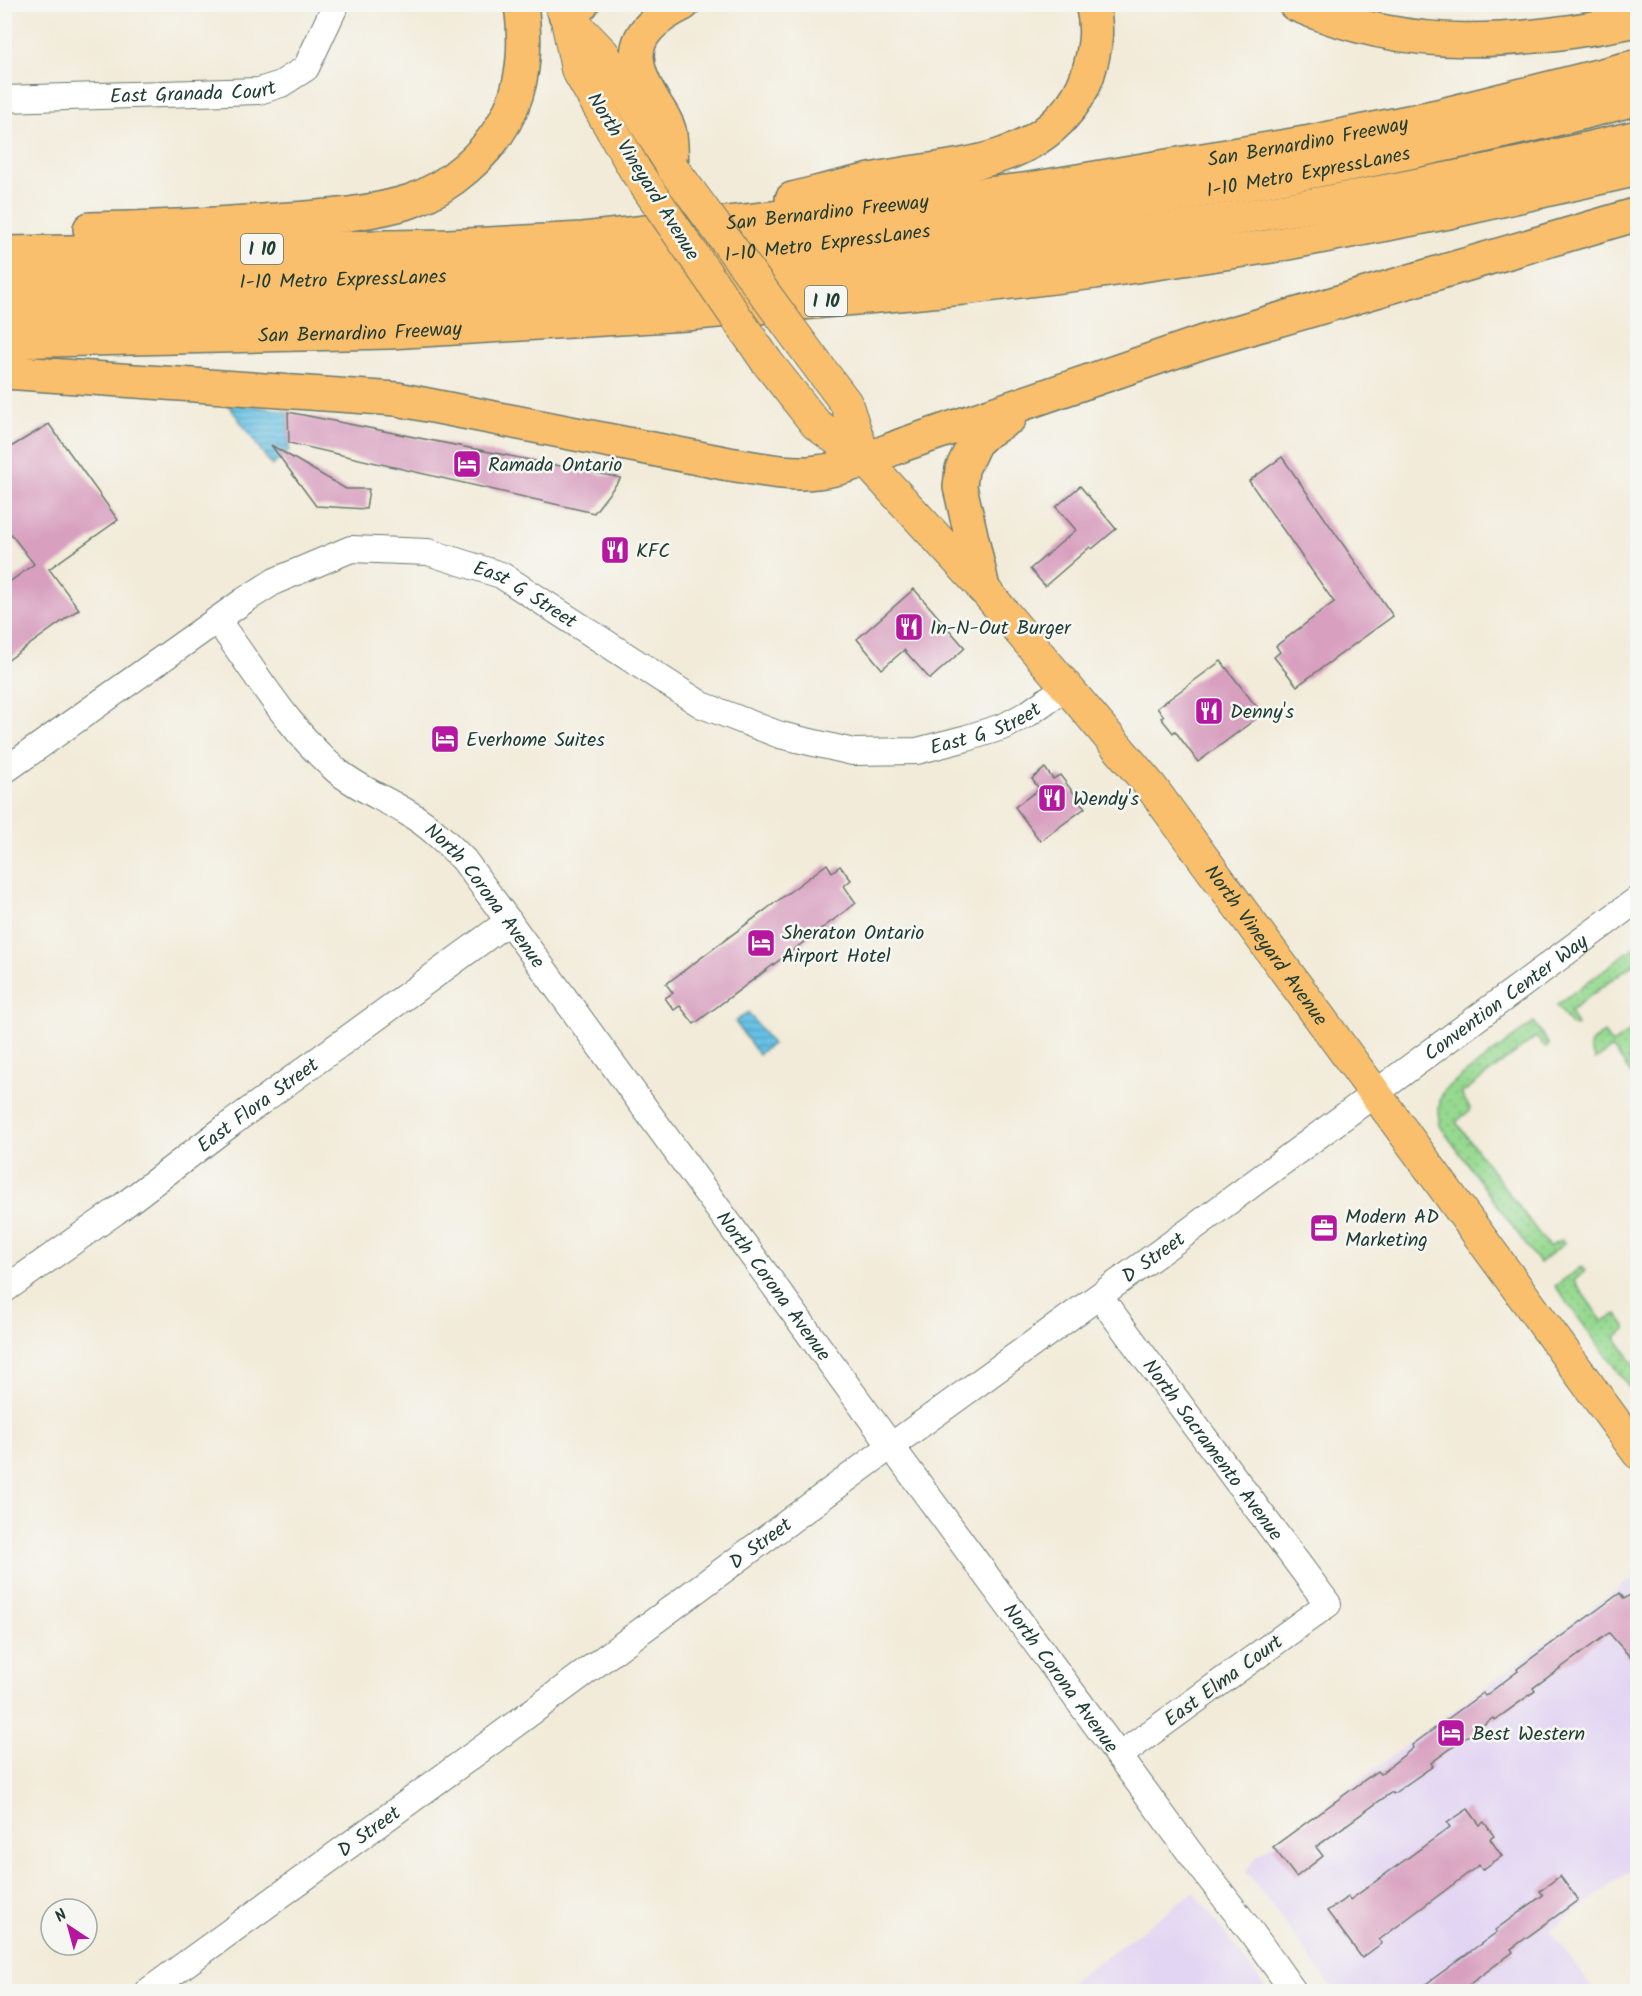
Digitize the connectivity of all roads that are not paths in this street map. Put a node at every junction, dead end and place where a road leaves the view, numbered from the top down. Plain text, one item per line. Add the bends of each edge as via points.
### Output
1 (336, 4) edge
2 (521, 4) edge
3 (683, 4) edge
4 (1092, 4) edge
5 (1295, 4) edge
6 (569, 8) edge
7 (1638, 20) edge
8 (1638, 66) edge
9 (1638, 98) edge
10 (4, 99) edge
11 (1638, 137) edge
12 (672, 168) junction
13 (1638, 169) edge
14 (1638, 214) edge
15 (4, 232) edge
16 (646, 233) junction
17 (4, 253) edge
18 (4, 284) edge
19 (4, 311) edge
20 (4, 340) edge
21 (4, 372) edge
22 (1050, 393) junction
23 (865, 460) junction
24 (983, 588) junction
25 (217, 620) junction
26 (1066, 686) junction
27 (4, 771) edge
28 (1638, 899) edge
29 (509, 921) junction
30 (1376, 1095) junction
31 (4, 1290) edge
32 (1100, 1297) junction
33 (891, 1446) junction
34 (1638, 1453) edge
35 (1328, 1604) joint
36 (1119, 1756) junction
37 (147, 1992) edge
38 (1294, 1992) edge

1 - 10 street, East Granada Court via 306,68 281,84 259,91
2 - 15 highway via 524,64 519,90 503,124 480,156 454,178 413,200 345,214 282,219
3 - 12 highway via 652,24 642,36 637,52 645,87 669,129
4 - 16 highway via 1096,42 1084,85 1058,123 1018,150
5 - 7 highway via 1352,26 1446,40 1529,37
6 - 12 main road, North Vineyard Avenue via 603,53
6 - 23 main road, North Vineyard Avenue, bridge via 577,69 635,170 768,362 816,424
8 - 16 highway, San Bernardino Freeway / I 10 via 1438,116 1164,167 1024,190
9 - 18 highway, I-10 Metro ExpressLanes via 1514,130 1296,174 1052,215 780,249 423,277
11 - 19 highway, I-10 Metro ExpressLanes via 1442,182 1266,213 915,264 587,295 408,303
12 - 23 main road, North Vineyard Avenue, bridge via 846,403
13 - 20 highway, San Bernardino Freeway / I 10 via 1449,212 1272,246 963,288 686,314 390,332
14 - 22 highway via 1203,342
16 - 17 highway, San Bernardino Freeway / I 10 via 448,246
21 - 23 highway via 397,399 776,471 817,472
22 - 23 highway
22 - 24 highway via 975,442 962,469 960,487
23 - 24 main road, North Vineyard Avenue
24 - 26 main road, North Vineyard Avenue
25 - 26 street, East G Street via 275,581 351,549 428,552 501,575 702,705 780,735 853,752 917,751 967,738 1005,726
25 - 27 street, East G Street
25 - 29 street, North Corona Avenue via 314,750 339,772 439,835 464,860
26 - 30 main road, North Vineyard Avenue via 1152,788
28 - 30 street, Convention Center Way
29 - 31 street, East Flora Street
29 - 33 street, North Corona Avenue
30 - 32 street, D Street
30 - 34 main road, North Vineyard Avenue
32 - 33 street, D Street
32 - 35 street, North Sacramento Avenue
33 - 36 street, North Corona Avenue
33 - 37 street, D Street
35 - 36 street, East Elma Court
36 - 38 street, North Corona Avenue

